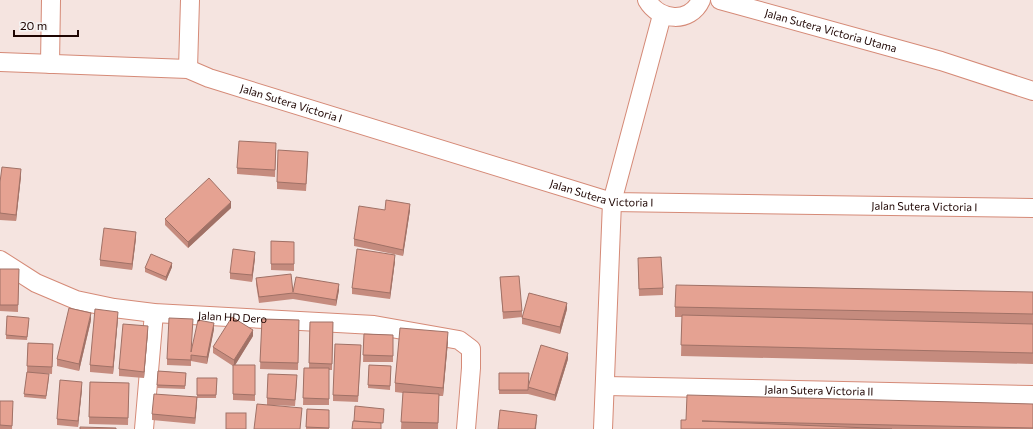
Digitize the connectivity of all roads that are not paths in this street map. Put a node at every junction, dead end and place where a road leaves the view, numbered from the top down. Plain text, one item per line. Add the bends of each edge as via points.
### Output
1 (51, 0) edge
2 (190, 0) edge
3 (647, 0) edge
4 (701, 0) edge
5 (720, 0) edge
6 (662, 15) junction
7 (0, 62) edge
8 (50, 64) junction
9 (188, 70) junction
10 (1033, 91) edge
11 (612, 202) junction
12 (1033, 208) edge
13 (0, 260) edge
14 (154, 313) junction
15 (606, 386) junction
16 (1033, 395) edge
17 (144, 429) edge
18 (466, 429) edge
19 (603, 429) edge

1 - 8 street
2 - 9 street
3 - 6 street via 653,10
4 - 6 street via 692,12 682,17
5 - 10 street, Jalan Sutera Victoria Utama via 941,60
6 - 11 street
7 - 8 street, Jalan Sutera Victoria I
8 - 9 street, Jalan Sutera Victoria I
9 - 11 street, Jalan Sutera Victoria I
11 - 12 street, Jalan Sutera Victoria I
11 - 15 street
13 - 14 street, Jalan HD Dero via 36,283 76,300
14 - 17 street
14 - 18 street, Jalan HD Dero via 374,325 459,340 471,349
15 - 16 street, Jalan Sutera Victoria II
15 - 19 street

